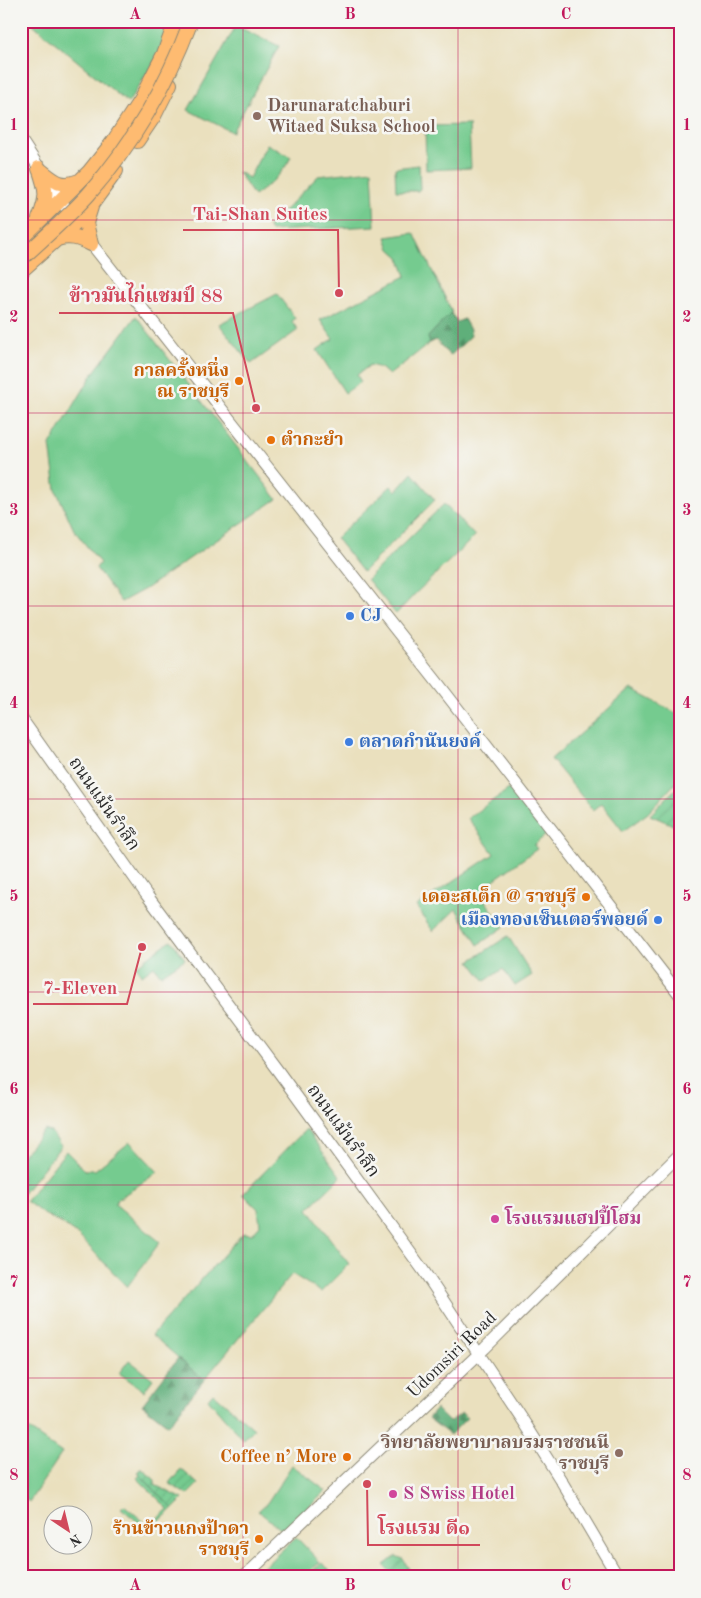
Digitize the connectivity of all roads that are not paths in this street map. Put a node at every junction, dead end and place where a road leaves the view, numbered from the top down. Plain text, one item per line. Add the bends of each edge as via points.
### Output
1 (176, 21) edge
2 (182, 21) edge
3 (191, 21) edge
4 (196, 21) edge
5 (21, 140) edge
6 (39, 168) junction
7 (80, 180) junction
8 (60, 200) junction
9 (92, 204) junction
10 (76, 222) junction
11 (37, 224) junction
12 (21, 238) edge
13 (57, 239) junction
14 (91, 244) junction
15 (21, 248) edge
16 (21, 259) edge
17 (21, 270) edge
18 (21, 718) edge
19 (680, 995) edge
20 (680, 1154) edge
21 (479, 1353) junction
22 (244, 1577) edge
23 (618, 1577) edge

1 - 7 main road via 164,54 141,99 113,142
2 - 15 main road via 165,66 111,155 78,195
3 - 16 main road, bridge via 155,101 126,147 87,196
4 - 9 main road via 178,68 154,116
5 - 6 street
6 - 7 main road via 63,185
6 - 8 street
6 - 11 main road via 46,197
7 - 8 main road
8 - 10 street
8 - 11 main road
9 - 10 main road
9 - 14 main road via 86,223
10 - 13 main road
10 - 14 street
11 - 12 main road
13 - 14 main road via 68,236
13 - 17 main road
14 - 19 street
18 - 21 street, ถนนแม้นรำลึก via 419,1265
20 - 21 street, Udomsiri Road
21 - 22 street, Udomsiri Road
21 - 23 street, ถนนแม้นรำลึก via 562,1482

